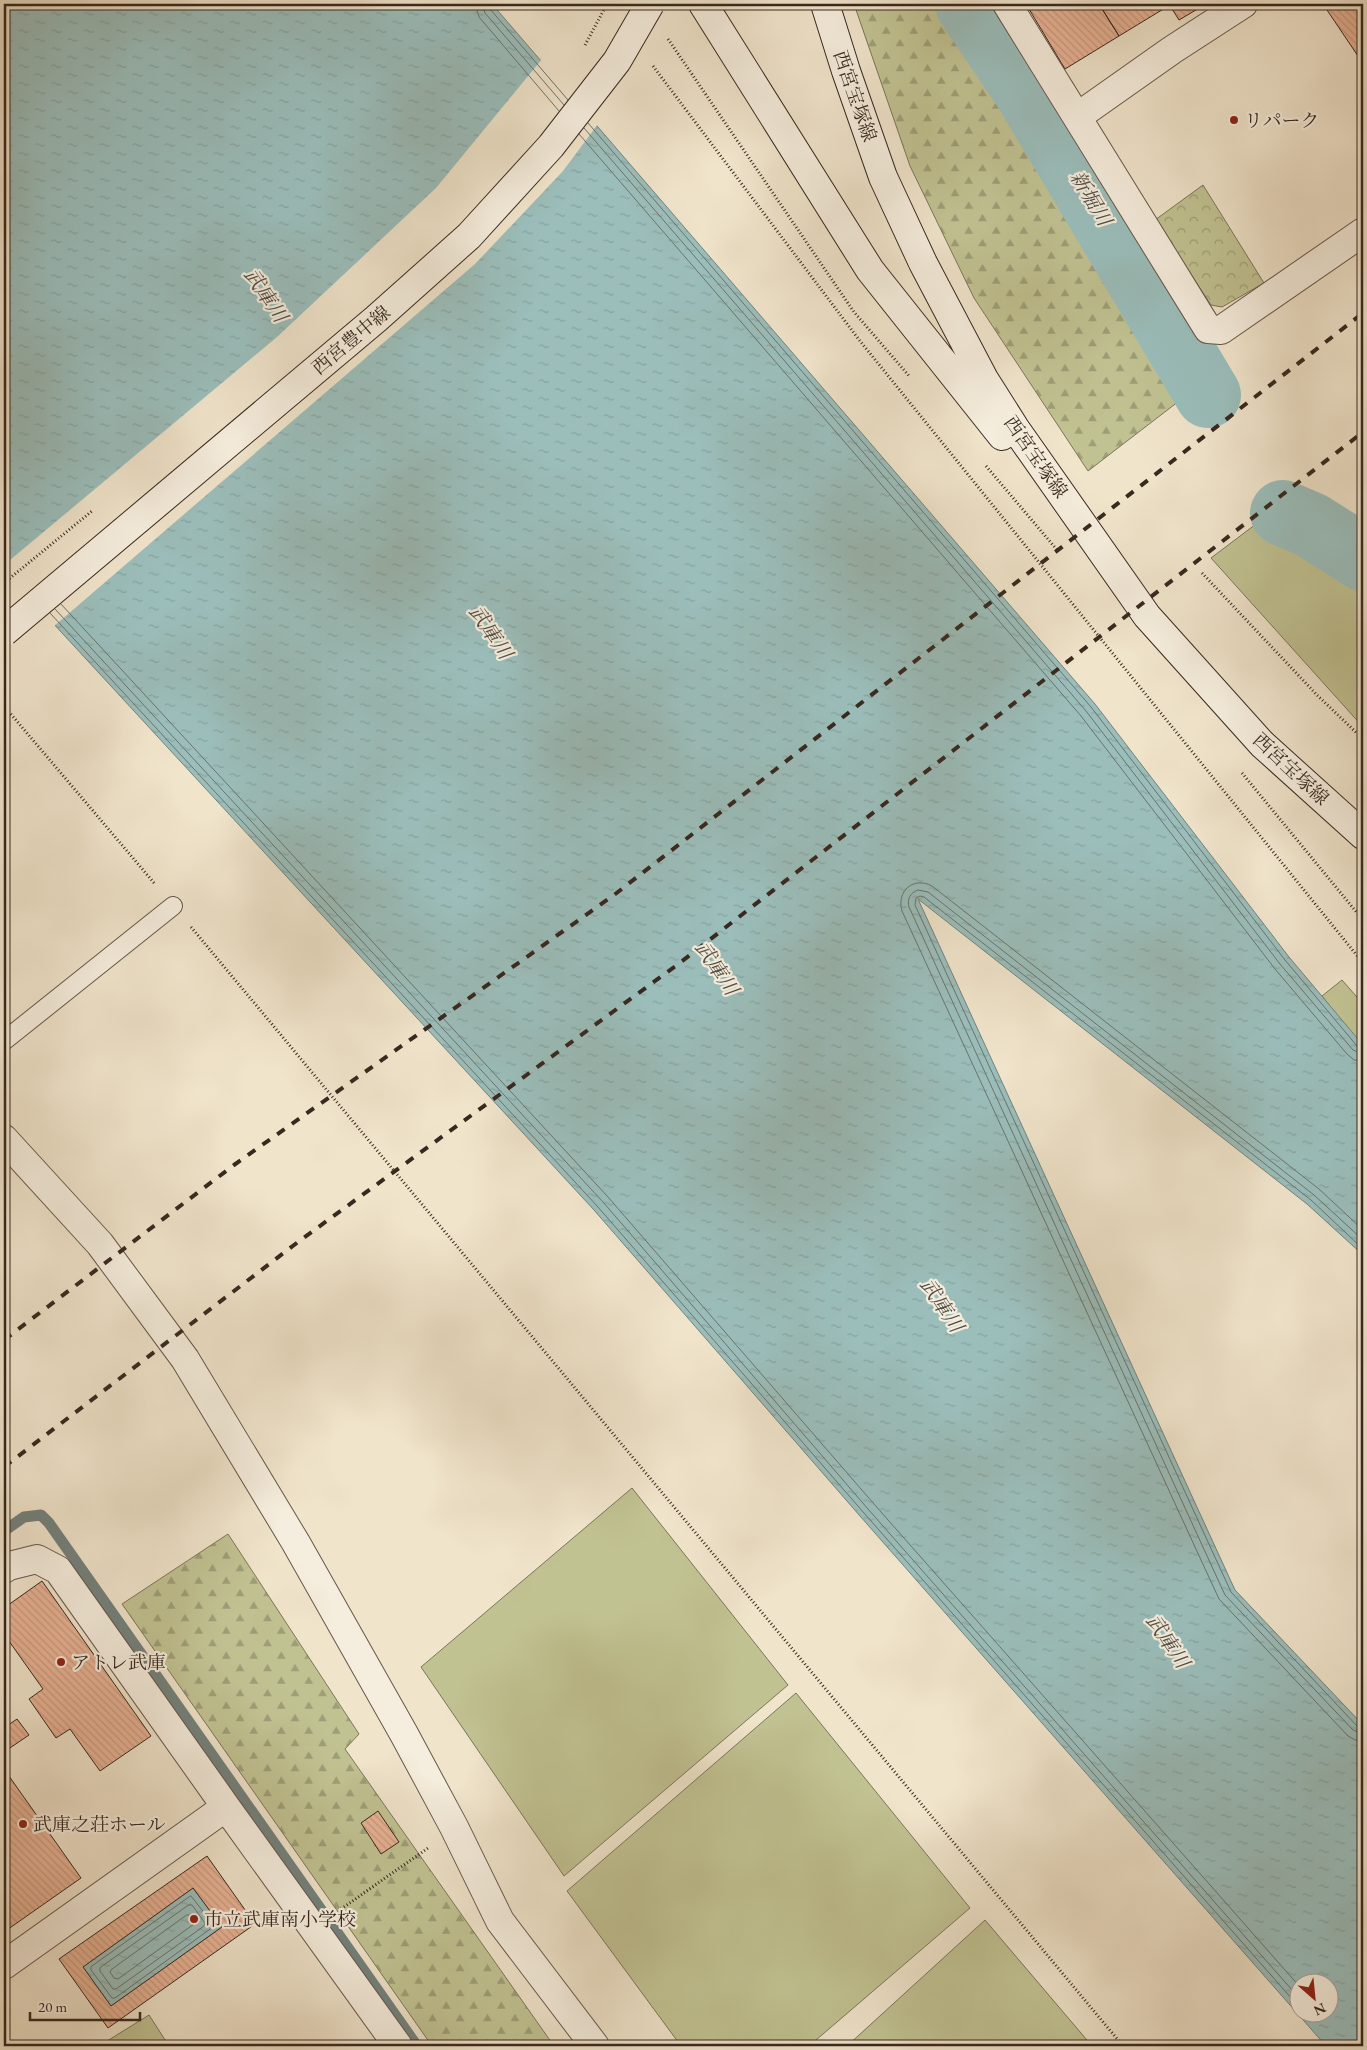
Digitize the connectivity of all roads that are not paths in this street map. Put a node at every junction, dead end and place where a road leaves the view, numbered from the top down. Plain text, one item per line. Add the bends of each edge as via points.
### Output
1 (650, 4) edge
2 (702, 4) edge
3 (825, 4) edge
4 (1007, 4) edge
5 (1243, 4) edge
6 (1077, 117) junction
7 (1363, 232) edge
8 (1147, 616) junction
9 (4, 632) edge
10 (1363, 835) edge
11 (173, 906) road end
12 (4, 1042) edge
13 (4, 1139) edge
14 (4, 1569) edge
15 (226, 1807) junction
16 (4, 1965) edge
17 (398, 2046) edge
18 (595, 2046) edge

1 - 9 street, 西宮豊中線, bridge via 617,61 551,146 469,236 376,319
2 - 8 street via 870,270
3 - 8 street, 西宮宝塚線 via 883,177 979,370 1015,428
4 - 6 street
5 - 6 street
6 - 7 street via 1208,329 1221,330
8 - 10 street, 西宮宝塚線 via 1262,744
11 - 12 lane
13 - 18 street via 100,1244 185,1359 296,1543 399,1726 500,1921
14 - 15 street via 37,1559 58,1570
15 - 16 street
15 - 17 street

